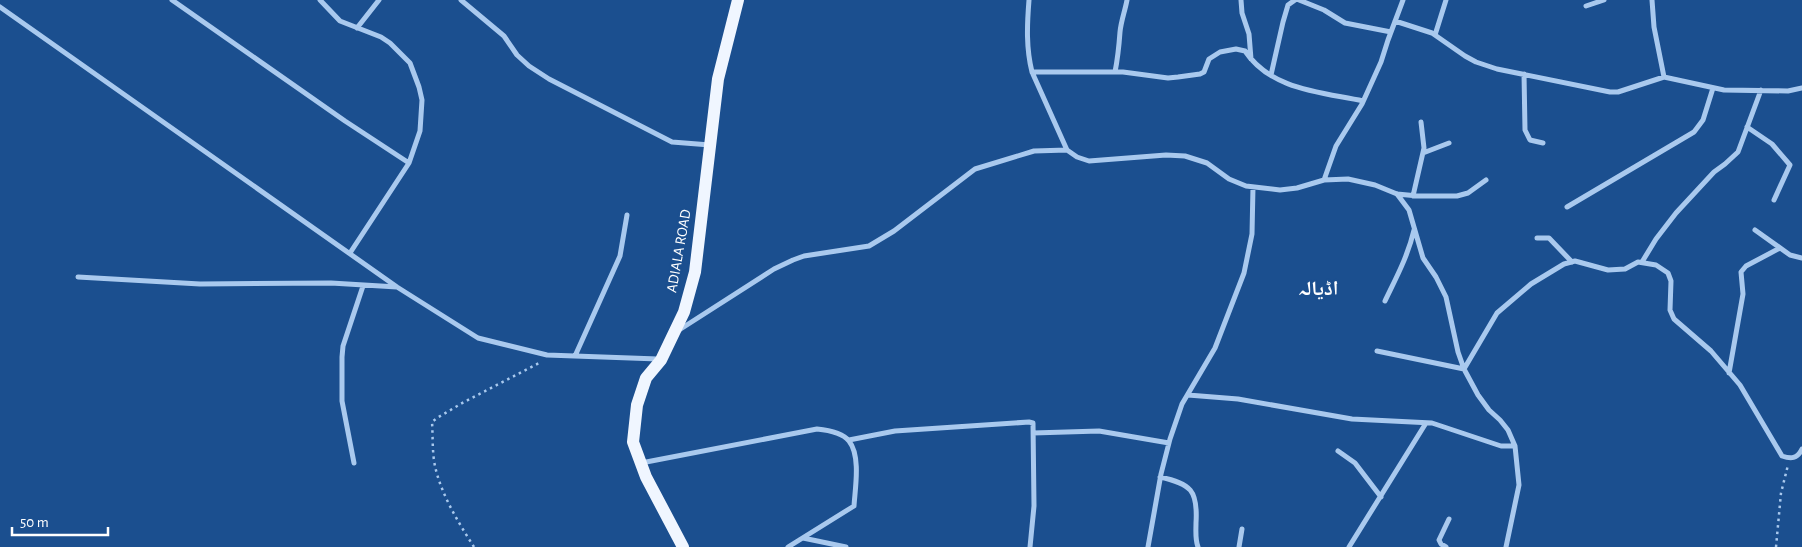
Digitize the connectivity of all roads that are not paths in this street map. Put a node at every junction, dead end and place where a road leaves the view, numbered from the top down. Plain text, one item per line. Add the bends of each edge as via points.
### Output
1 (320, 0) edge
2 (379, 0) edge
3 (461, 0) edge
4 (738, 0) edge
5 (1029, 0) edge
6 (1127, 0) edge
7 (1241, 0) edge
8 (1297, 0) edge
9 (1404, 0) edge
10 (1446, 0) edge
11 (1604, 0) edge
12 (1652, 0) edge
13 (175, 1) edge
14 (1586, 6) dead end
15 (0, 7) edge
16 (1395, 20) junction
17 (357, 28) junction
18 (1391, 32) junction
19 (1435, 35) junction
20 (1251, 60) junction
21 (1032, 72) junction
22 (1116, 72) junction
23 (1524, 74) junction
24 (1271, 75) junction
25 (1664, 77) junction
26 (1714, 88) junction
27 (1802, 88) edge
28 (1761, 90) junction
29 (1363, 101) junction
30 (1421, 122) dead end
31 (1747, 127) junction
32 (1449, 143) dead end
33 (1543, 143) dead end
34 (710, 145) junction
35 (1067, 150) junction
36 (1423, 153) junction
37 (409, 163) junction
38 (1324, 180) junction
39 (1486, 180) dead end
40 (1253, 187) junction
41 (1397, 194) junction
42 (1414, 196) junction
43 (1774, 200) dead end
44 (1567, 206) dead end
45 (627, 215) dead end
46 (1414, 227) junction
47 (1755, 230) dead end
48 (1537, 238) dead end
49 (1780, 248) junction
50 (350, 253) junction
51 (1802, 258) edge
52 (1572, 262) junction
53 (1642, 262) junction
54 (78, 277) dead end
55 (362, 286) junction
56 (397, 287) junction
57 (1385, 301) dead end
58 (674, 333) junction
59 (1377, 351) dead end
60 (575, 356) junction
61 (661, 360) junction
62 (1464, 369) junction
63 (1729, 373) junction
64 (1188, 395) junction
65 (1426, 423) junction
66 (1033, 432) junction
67 (849, 440) junction
68 (1169, 443) junction
69 (1515, 446) junction
70 (1802, 449) edge
71 (1338, 451) dead end
72 (354, 463) dead end
73 (641, 463) junction
74 (1160, 476) junction
75 (1380, 497) junction
76 (1449, 519) dead end
77 (1242, 529) dead end
78 (802, 538) junction
79 (683, 547) edge
80 (788, 547) edge
81 (846, 547) edge
82 (1030, 547) edge
83 (1148, 547) edge
84 (1198, 547) edge
85 (1239, 547) edge
86 (1349, 547) edge
87 (1446, 547) edge
88 (1506, 547) edge

1 - 17 street via 340,21
2 - 17 street
3 - 34 street via 504,36 529,66 549,79 672,142
4 - 34 main road, ADIALA ROAD via 718,79
5 - 21 street via 1026,30
6 - 22 street via 1120,28
7 - 20 street
8 - 18 street via 1324,10 1345,23
8 - 24 street via 1288,5 1282,22
9 - 16 street
10 - 19 street
11 - 14 street
12 - 25 street
13 - 37 street
15 - 50 street
16 - 18 street
16 - 19 street
17 - 37 street via 390,43 410,63 415,73 422,111 420,131
18 - 29 street
19 - 23 street via 1476,62
20 - 22 street via 1245,51 1236,49 1220,52 1209,59 1200,74 1168,78
20 - 24 street
21 - 22 street
21 - 35 street
23 - 25 street via 1610,92
23 - 33 street via 1526,130 1530,140
24 - 29 street via 1286,84
25 - 26 street
26 - 28 street
26 - 44 street via 1703,120 1694,132
27 - 28 street
28 - 31 street
29 - 38 street via 1336,146
30 - 36 street
31 - 43 street via 1772,144 1790,165
31 - 53 street via 1738,152 1714,172 1676,213
32 - 36 street
34 - 58 main road, ADIALA ROAD via 695,272 684,312
35 - 40 street via 1089,161 1185,156 1207,163 1229,178
35 - 58 street via 1034,150 975,169 894,231 869,246 804,256 774,268
36 - 42 street
37 - 50 street
38 - 40 street via 1280,190
38 - 41 street via 1360,181
39 - 42 street via 1468,193 1456,196
40 - 64 street via 1252,234 1244,274 1215,348
41 - 42 street
41 - 46 street via 1409,210
45 - 60 street via 620,256
46 - 57 street via 1410,247
46 - 62 street via 1423,258 1446,297
47 - 49 street
48 - 52 street via 1549,238
49 - 51 street via 1790,256
49 - 63 street via 1741,272 1743,294
50 - 56 street
52 - 53 street via 1608,270 1625,269
52 - 62 street via 1531,284 1497,313
53 - 63 street via 1656,265 1668,273 1671,281 1670,310 1674,319
54 - 55 street via 200,284 331,283
55 - 56 street
55 - 72 street via 342,357 342,401
56 - 60 street via 478,338 547,355
58 - 61 main road, ADIALA ROAD
59 - 62 street
60 - 61 street
61 - 73 main road, ADIALA ROAD via 646,378 637,405 634,442
62 - 69 street via 1478,395 1508,430
63 - 70 street via 1750,400 1782,456 1794,458
64 - 65 street via 1238,399 1352,419
64 - 68 street
65 - 69 street via 1501,446
65 - 75 street
66 - 67 street via 1033,423 1029,422 895,431
66 - 68 street via 1099,431
66 - 82 street via 1034,506
67 - 73 street via 833,431 817,429
67 - 78 street via 855,454 854,506
68 - 74 street
69 - 88 street via 1519,485
71 - 75 street via 1355,464
73 - 79 main road, ADIALA ROAD
74 - 83 street
74 - 84 street via 1180,482 1191,490 1197,512
75 - 86 street
76 - 87 street via 1439,540
77 - 85 street
78 - 80 street
78 - 81 street

